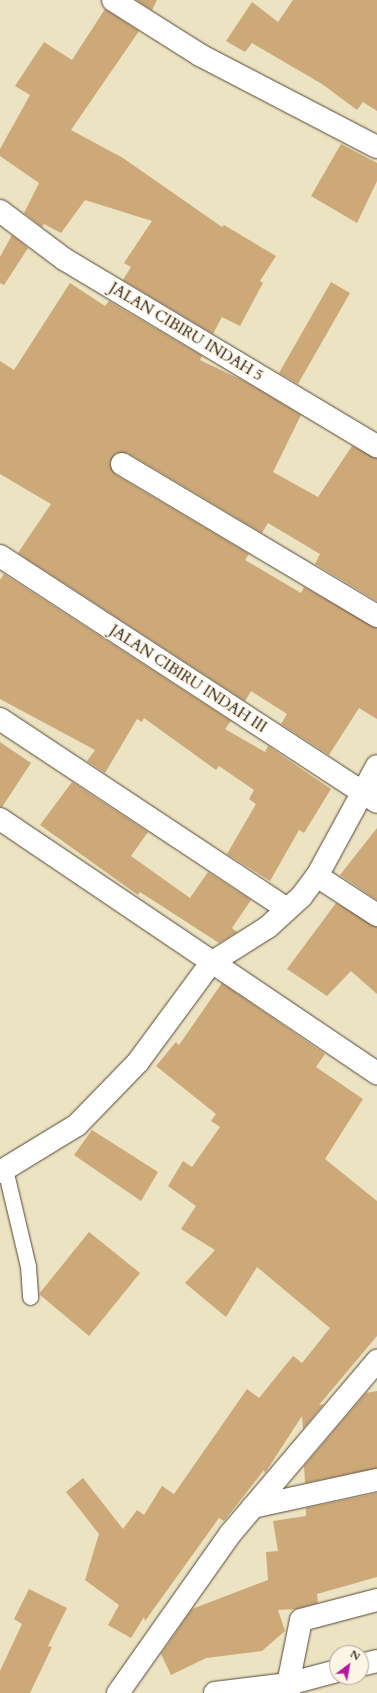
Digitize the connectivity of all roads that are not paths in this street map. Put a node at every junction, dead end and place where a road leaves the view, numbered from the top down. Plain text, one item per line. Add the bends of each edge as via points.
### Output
1 (113, 0) edge
2 (377, 147) edge
3 (0, 211) edge
4 (377, 446) edge
5 (122, 464) dead end
6 (0, 556) edge
7 (377, 616) edge
8 (0, 719) edge
9 (377, 766) edge
10 (370, 798) edge
11 (0, 819) edge
12 (317, 876) junction
13 (287, 909) junction
14 (377, 915) edge
15 (211, 963) junction
16 (377, 1073) edge
17 (2, 1170) edge
18 (30, 1297) dead end
19 (375, 1366) edge
20 (377, 1480) edge
21 (253, 1507) junction
22 (377, 1600) edge
23 (329, 1674) edge
24 (289, 1688) edge
25 (118, 1693) edge
26 (215, 1693) edge

1 - 2 street via 200,55
3 - 4 street, JALAN CIBIRU INDAH 5 via 64,259
5 - 7 street
6 - 10 street, JALAN CIBIRU INDAH III
8 - 13 street
9 - 10 street
10 - 12 street
11 - 15 street
12 - 13 street via 301,897
12 - 14 street
13 - 15 street via 268,926
15 - 16 street
15 - 17 street via 138,1062 77,1125
17 - 18 lane via 28,1266
19 - 21 street
20 - 21 street
21 - 25 street
22 - 24 street via 300,1621
23 - 24 street
24 - 26 street

